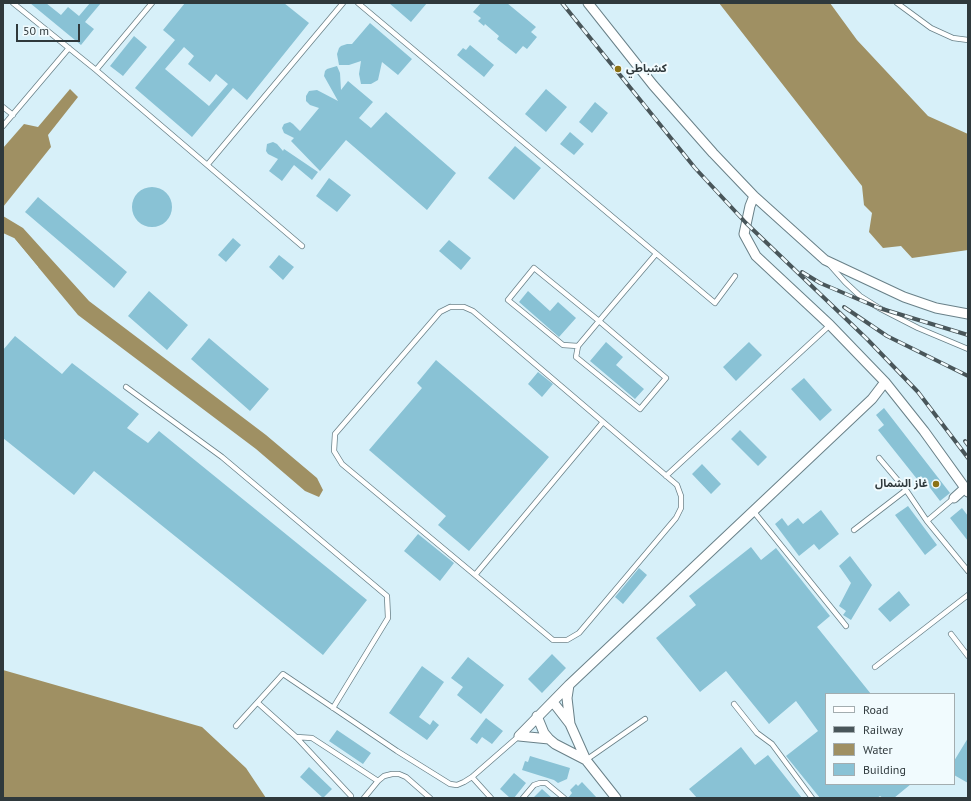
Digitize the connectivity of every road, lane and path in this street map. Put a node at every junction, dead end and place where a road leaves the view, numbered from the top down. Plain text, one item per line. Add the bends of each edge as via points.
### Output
1 (13, 3) edge
2 (152, 3) edge
3 (343, 3) edge
4 (358, 3) edge
5 (588, 3) edge
6 (897, 3) edge
7 (968, 40) edge
8 (69, 48) junction
9 (96, 70) junction
10 (3, 107) edge
11 (13, 115) junction
12 (3, 126) edge
13 (208, 164) junction
14 (754, 196) junction
15 (302, 246) dead end
16 (656, 254) junction
17 (825, 260) junction
18 (735, 276) dead end
19 (968, 314) edge
20 (599, 321) junction
21 (830, 325) junction
22 (578, 346) junction
23 (968, 349) edge
24 (885, 382) junction
25 (126, 386) dead end
26 (603, 422) junction
27 (879, 458) dead end
28 (666, 476) junction
29 (906, 490) junction
30 (967, 490) edge
31 (954, 498) joint
32 (754, 512) junction
33 (927, 521) junction
34 (854, 530) dead end
35 (968, 571) edge
36 (475, 575) junction
37 (968, 595) edge
38 (846, 626) dead end
39 (951, 634) dead end
40 (968, 656) edge
41 (875, 667) dead end
42 (569, 685) junction
43 (552, 702) junction
44 (258, 703) junction
45 (734, 704) dead end
46 (333, 708) junction
47 (537, 716) junction
48 (645, 719) dead end
49 (570, 724) junction
50 (236, 726) dead end
51 (519, 736) junction
52 (296, 737) junction
53 (549, 739) junction
54 (586, 760) junction
55 (472, 777) junction
56 (378, 781) junction
57 (351, 798) edge
58 (364, 798) edge
59 (430, 798) edge
60 (491, 798) edge
61 (523, 798) edge
62 (564, 798) edge
63 (616, 798) edge
64 (812, 798) edge

1 - 8 lane
2 - 9 lane
3 - 13 lane
4 - 16 lane
5 - 14 street via 653,85
6 - 7 lane via 930,28 953,38
8 - 9 lane
8 - 11 lane
9 - 13 lane
10 - 11 lane
11 - 12 lane
13 - 15 lane
14 - 17 street
14 - 21 street via 744,234 750,246 756,256
16 - 18 lane via 715,303
16 - 20 lane
17 - 19 street via 904,297 936,308
17 - 23 lane via 860,296 918,328
20 - 22 lane
20 - 22 lane via 534,268 508,300 563,346
20 - 22 lane via 666,378 640,409 576,357
21 - 24 street
21 - 28 lane
24 - 30 street
24 - 32 street via 872,399
25 - 46 lane via 222,457 387,596 388,618
26 - 28 lane
26 - 36 lane
26 - 36 lane via 473,311 464,307 450,307 440,312 335,434 334,451 342,464
27 - 29 lane
28 - 36 lane via 677,485 681,496 676,518 579,633 567,640 553,640
29 - 33 lane
29 - 34 lane
30 - 31 street
31 - 33 lane
32 - 38 lane
32 - 42 street
33 - 35 lane
37 - 41 lane
39 - 40 lane
42 - 43 street
42 - 49 street via 567,698
43 - 47 street
43 - 49 street
44 - 46 lane via 283,674
44 - 50 lane
44 - 52 lane
45 - 64 lane via 757,733 772,744
46 - 55 lane via 450,784 457,785
47 - 51 street
47 - 53 street
48 - 54 lane
49 - 54 street
51 - 53 street
51 - 55 lane
52 - 56 lane via 312,738
52 - 57 lane
53 - 54 street
54 - 63 street
55 - 60 lane
56 - 58 lane
56 - 59 lane via 384,776 399,774
61 - 62 lane via 534,786 546,783

